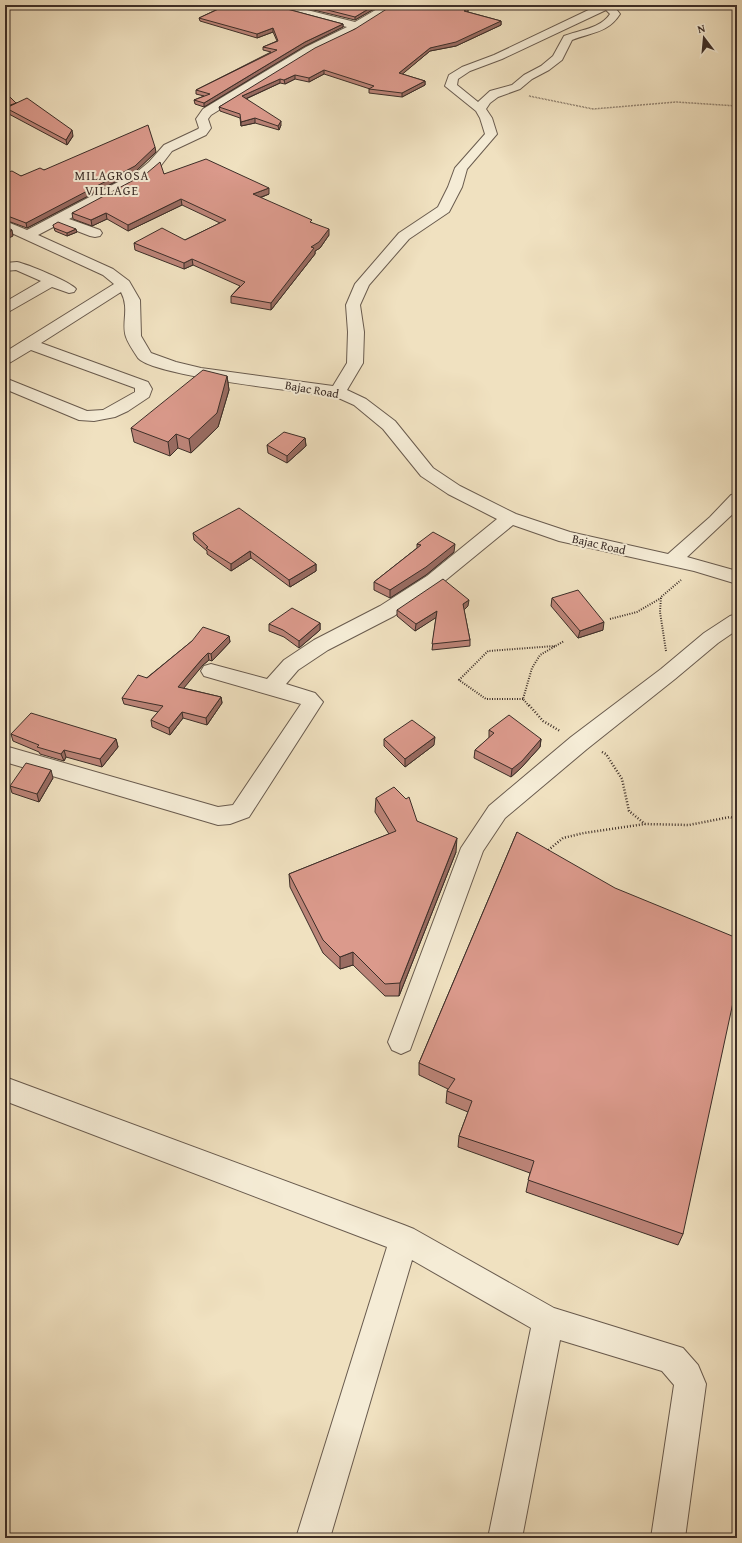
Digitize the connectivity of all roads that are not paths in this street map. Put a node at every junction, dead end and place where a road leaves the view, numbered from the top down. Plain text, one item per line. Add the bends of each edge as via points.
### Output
1 (275, 5) edge
2 (391, 5) edge
3 (607, 5) edge
4 (356, 26) junction
5 (480, 109) junction
6 (58, 218) junction
7 (5, 225) edge
8 (95, 233) dead end
9 (25, 234) junction
10 (5, 242) edge
11 (5, 267) edge
12 (52, 281) junction
13 (124, 284) junction
14 (70, 289) dead end
15 (5, 308) edge
16 (30, 344) junction
17 (8, 355) edge
18 (5, 383) edge
19 (338, 392) junction
20 (737, 499) edge
21 (510, 518) junction
22 (672, 561) junction
23 (737, 578) edge
24 (737, 621) edge
25 (211, 671) dead end
26 (271, 688) junction
27 (5, 754) edge
28 (401, 1042) dead end
29 (5, 1089) edge
30 (404, 1239) junction
31 (548, 1321) junction
32 (313, 1538) edge
33 (505, 1538) edge
34 (668, 1538) edge

1 - 4 street
2 - 4 street
3 - 5 street via 615,14 605,24 568,38 558,58 516,87 494,94
3 - 5 street via 453,77 451,86
4 - 6 street via 310,49 207,112 202,119 205,128 202,132 168,148 142,175
5 - 19 street via 491,134 461,168 444,209 404,236 362,284 353,306 356,332 355,363
6 - 8 street
6 - 9 street
7 - 9 street, Bajac Road
9 - 10 street
9 - 13 street, Bajac Road via 108,272
11 - 12 street via 17,266
12 - 14 street
12 - 15 street
13 - 16 street
13 - 19 street, Bajac Road via 132,300 133,336 145,356 170,366 201,373
16 - 17 street
16 - 18 street via 142,385 143,394 110,415 96,417 85,416
19 - 21 street, Bajac Road via 360,402 389,424 427,472 454,490
20 - 22 street
21 - 22 street, Bajac Road via 566,536
21 - 26 street via 428,584 387,611 321,645 291,664
22 - 23 street, Bajac Road via 696,565
24 - 28 street via 711,638 579,743 497,812 473,848
25 - 26 street
26 - 27 street via 308,698 313,702 241,811 230,815 218,816
29 - 30 street
30 - 31 street
30 - 32 street
31 - 33 street
31 - 34 street via 672,1359 687,1376 690,1384

